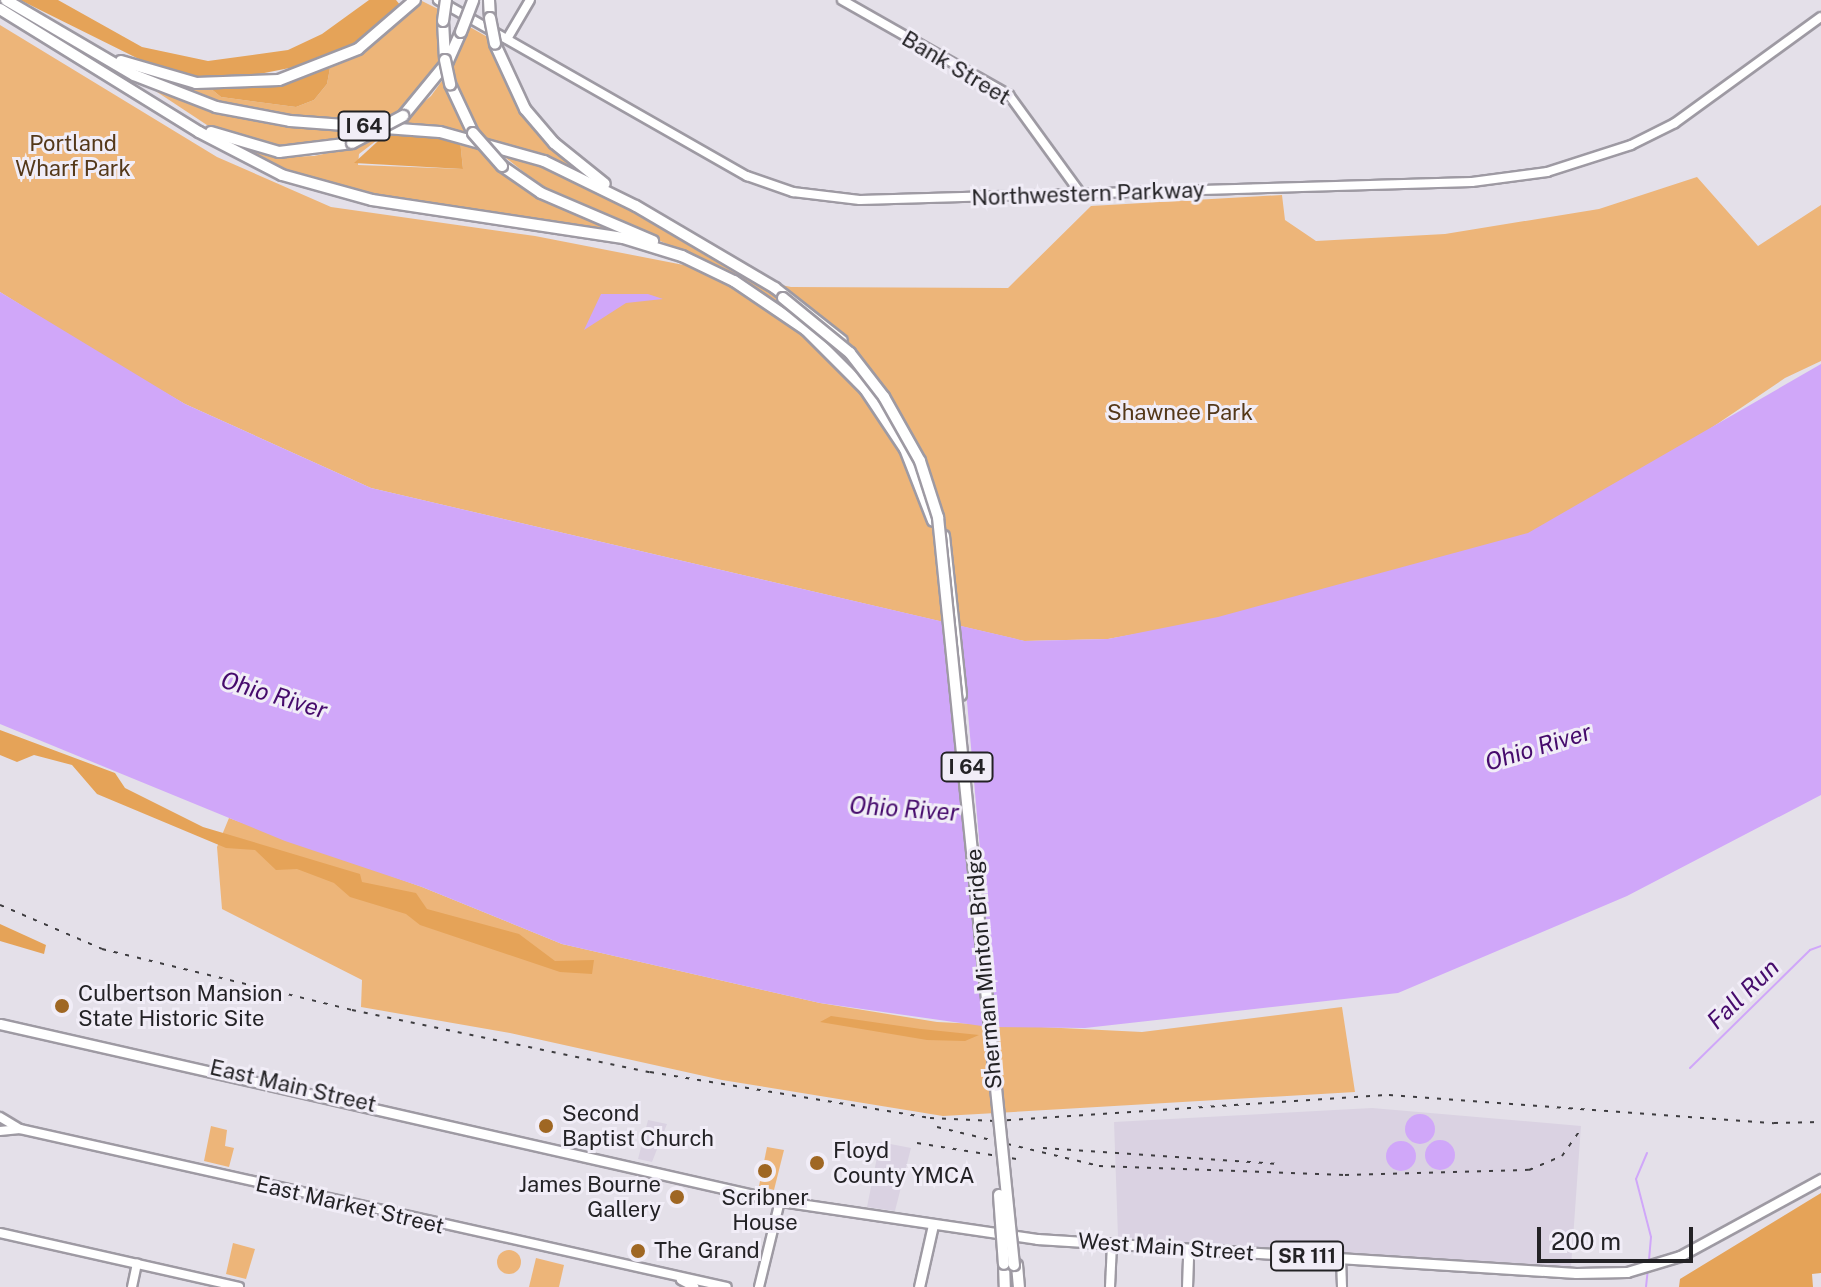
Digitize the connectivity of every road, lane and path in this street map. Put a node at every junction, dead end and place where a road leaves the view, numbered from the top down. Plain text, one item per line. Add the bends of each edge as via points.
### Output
1 (6, 0) edge
2 (415, 0) edge
3 (438, 0) edge
4 (446, 0) edge
5 (473, 0) edge
6 (489, 0) edge
7 (530, 0) edge
8 (842, 0) edge
9 (0, 9) edge
10 (1821, 17) edge
11 (507, 39) junction
12 (50, 40) junction
13 (91, 49) junction
14 (88, 63) junction
15 (1081, 194) junction
16 (636, 206) junction
17 (682, 256) junction
18 (784, 297) junction
19 (0, 1022) edge
20 (0, 1117) edge
21 (20, 1129) junction
22 (0, 1131) edge
23 (1821, 1179) edge
24 (1004, 1201) junction
25 (784, 1202) junction
26 (933, 1225) junction
27 (0, 1233) edge
28 (1112, 1244) junction
29 (1188, 1249) junction
30 (1341, 1258) junction
31 (137, 1264) junction
32 (1012, 1265) junction
33 (681, 1280) junction
34 (132, 1287) edge
35 (239, 1287) edge
36 (694, 1287) edge
37 (727, 1287) edge
38 (759, 1287) edge
39 (919, 1287) edge
40 (1005, 1287) edge
41 (1017, 1287) edge
42 (1110, 1287) edge
43 (1187, 1287) edge
44 (1342, 1287) edge

1 - 13 highway, I 64
2 - 13 highway via 341,58 260,83 187,82
3 - 11 street, Northwestern Parkway
4 - 17 highway, bridge via 450,84 473,133 502,166 552,199
5 - 14 highway, bridge via 448,61 403,116 352,143 298,152 241,145
6 - 16 highway, bridge via 495,44 512,89 541,129
7 - 11 street
8 - 15 street, Bank Street via 1009,95
9 - 12 highway, I 64
10 - 15 street, Northwestern Parkway via 1649,137 1534,175 1472,182
11 - 15 street, Northwestern Parkway via 735,170 793,192 860,200
12 - 14 highway, I 64
12 - 18 highway via 219,111 295,124 444,136 522,155 616,199
13 - 16 highway, I 64 via 144,80 216,107 281,120 421,130 496,144
14 - 17 highway, I 64 via 231,151 308,184 372,200 596,233
16 - 18 highway, I 64
17 - 24 highway, Sherman Minton Bridge / I 64, bridge via 741,286 806,330 865,389 905,449 939,540 955,627
18 - 24 highway, Sherman Minton Bridge / I 64, bridge via 844,343 882,389 915,444 942,522
18 - 32 highway, bridge via 850,353 884,397 920,461 938,517
19 - 25 main road, East Main Street
20 - 21 street, East Market Street
21 - 22 street, East Market Street
21 - 33 street, East Market Street
23 - 30 main road, West Main Street / SR 111 via 1664,1263 1627,1272
24 - 32 highway, I 64, bridge
25 - 26 main road, West Main Street / SR 111
25 - 38 street
26 - 28 main road, West Main Street / SR 111
26 - 39 main road
27 - 31 street
28 - 29 main road, West Main Street / SR 111
28 - 42 street
29 - 30 main road, West Main Street / SR 111
29 - 43 main road
30 - 44 street
31 - 34 street
31 - 35 street
32 - 40 highway, I 64
32 - 41 highway, I 64
33 - 36 street, East Market Street
33 - 37 street, East Market Street

